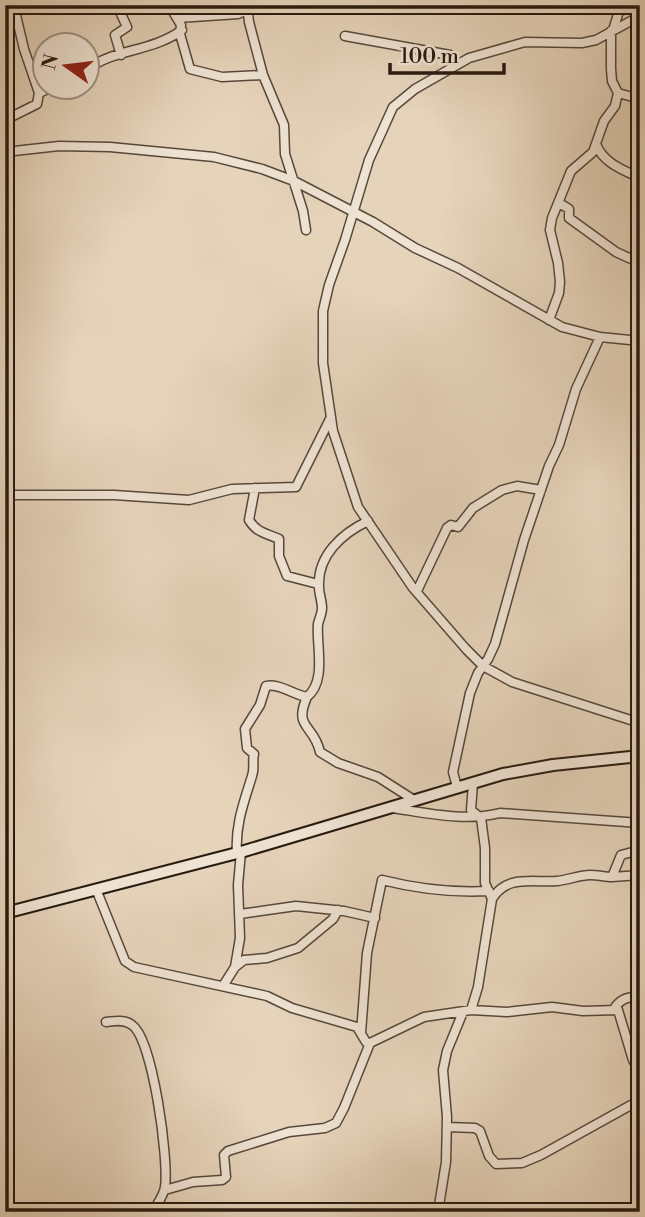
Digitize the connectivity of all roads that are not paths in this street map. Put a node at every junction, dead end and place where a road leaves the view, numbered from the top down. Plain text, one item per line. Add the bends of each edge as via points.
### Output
1 (22, 5) edge
2 (117, 5) edge
3 (169, 5) edge
4 (621, 5) edge
5 (248, 8) edge
6 (640, 16) edge
7 (178, 18) junction
8 (182, 30) junction
9 (612, 31) junction
10 (345, 36) dead end
11 (121, 55) junction
12 (102, 62) edge
13 (455, 65) junction
14 (32, 72) edge
15 (263, 75) junction
16 (618, 93) junction
17 (640, 99) edge
18 (37, 102) edge
19 (5, 120) edge
20 (596, 144) junction
21 (5, 152) edge
22 (640, 178) edge
23 (294, 181) junction
24 (559, 203) junction
25 (353, 213) junction
26 (306, 230) dead end
27 (640, 263) edge
28 (550, 320) junction
29 (600, 338) junction
30 (640, 341) edge
31 (331, 417) junction
32 (256, 488) junction
33 (541, 490) junction
34 (5, 495) edge
35 (368, 521) junction
36 (318, 584) junction
37 (416, 592) junction
38 (483, 666) junction
39 (307, 696) junction
40 (640, 723) edge
41 (640, 756) edge
42 (473, 783) junction
43 (457, 787) junction
44 (414, 800) junction
45 (389, 807) junction
46 (481, 818) junction
47 (640, 823) edge
48 (640, 850) edge
49 (239, 853) junction
50 (640, 874) edge
51 (612, 877) junction
52 (96, 889) junction
53 (490, 895) junction
54 (338, 910) junction
55 (5, 913) edge
56 (240, 914) junction
57 (375, 918) junction
58 (235, 967) junction
59 (223, 986) junction
60 (640, 997) edge
61 (614, 1010) junction
62 (467, 1011) junction
63 (106, 1022) dead end
64 (361, 1035) junction
65 (370, 1043) junction
66 (640, 1073) edge
67 (640, 1100) edge
68 (447, 1127) junction
69 (165, 1190) junction
70 (153, 1212) edge
71 (438, 1212) edge

1 - 14 street via 15,11
2 - 11 street via 127,27 115,35
3 - 7 street
4 - 9 street
5 - 7 street via 238,14
5 - 15 street
6 - 9 street
7 - 8 street
8 - 11 street via 166,41
8 - 15 street via 182,44 193,70 222,77
9 - 13 street via 572,45 525,42
9 - 16 street via 612,81
10 - 13 street via 440,52 450,55
11 - 12 street
13 - 25 street via 393,107 372,150
15 - 23 street via 284,125 285,154
16 - 17 street
16 - 20 street
18 - 19 street
20 - 22 street via 608,162
20 - 24 street via 571,171
21 - 23 street via 59,146 167,152 236,162
23 - 25 street
23 - 26 street
24 - 27 street via 569,209 569,218 616,252
24 - 28 street via 550,230 560,282
25 - 28 street
25 - 31 street via 323,311 323,363
28 - 29 street
29 - 30 street
29 - 33 street via 576,388
31 - 32 street via 296,487
31 - 35 street via 358,507
32 - 34 street via 189,500
32 - 36 street via 249,520 263,534 279,539 287,576
33 - 37 street via 517,486 502,490 473,508 458,527 447,528
33 - 38 street via 495,643
35 - 36 street via 335,543
35 - 37 street
36 - 39 street via 321,658 315,686
37 - 38 street
38 - 40 street via 512,682
38 - 43 street via 470,692 457,748 453,772
39 - 44 street via 301,717 317,739 320,752 377,777
39 - 49 street via 266,686 246,727 247,748 254,754 253,773 237,825
41 - 42 street via 553,765
42 - 43 street
42 - 46 street via 471,810
43 - 44 street
44 - 45 street
45 - 46 street
45 - 49 street
46 - 47 street via 500,813
46 - 53 street via 485,883
48 - 51 street via 621,855
49 - 52 street
49 - 56 street
50 - 51 street
51 - 53 street via 523,880
52 - 55 street
52 - 59 street via 125,961 134,967
53 - 57 street via 382,880
53 - 62 street via 478,987
54 - 56 street via 296,906
54 - 57 street
54 - 58 street via 298,948 244,960
56 - 58 street
57 - 64 street via 367,953
58 - 59 street
59 - 64 street via 357,1027
60 - 61 street via 624,999
61 - 62 street
61 - 66 street via 622,1019
62 - 65 street via 424,1017
62 - 68 street via 443,1070
63 - 69 street via 133,1025 145,1043 157,1095
64 - 65 street
65 - 69 street via 336,1123 228,1151 222,1180
67 - 68 street via 522,1163 496,1164 480,1131
68 - 71 street
69 - 70 street

